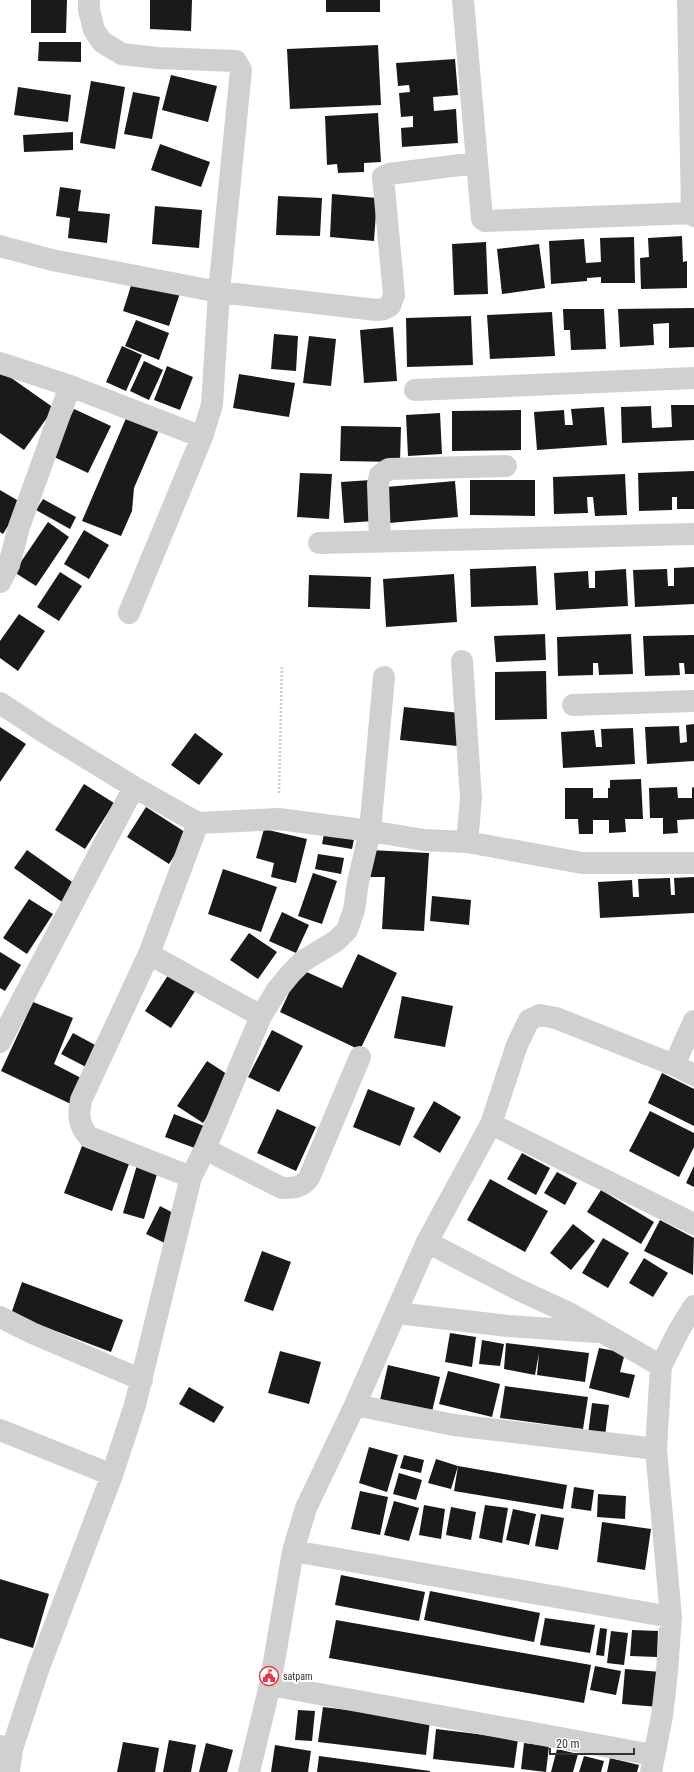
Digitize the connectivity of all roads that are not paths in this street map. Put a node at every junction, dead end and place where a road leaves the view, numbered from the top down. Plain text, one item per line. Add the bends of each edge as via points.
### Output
1 (89, 0) edge
2 (463, 0) edge
3 (688, 0) edge
4 (691, 28) edge
5 (476, 163) junction
6 (693, 214) edge
7 (0, 246) edge
8 (220, 292) junction
9 (0, 363) edge
10 (694, 378) edge
11 (70, 386) junction
12 (415, 390) dead end
13 (202, 437) junction
14 (506, 466) dead end
15 (694, 534) edge
16 (380, 542) junction
17 (319, 543) dead end
18 (0, 582) edge
19 (129, 613) dead end
20 (462, 661) dead end
21 (384, 677) dead end
22 (694, 701) edge
23 (0, 703) edge
24 (573, 705) dead end
25 (134, 787) junction
26 (198, 823) junction
27 (370, 831) junction
28 (467, 842) junction
29 (694, 863) edge
30 (149, 954) junction
31 (261, 1016) junction
32 (694, 1021) edge
33 (0, 1042) edge
34 (360, 1057) dead end
35 (674, 1065) junction
36 (694, 1075) edge
37 (491, 1124) junction
38 (205, 1149) junction
39 (191, 1177) junction
40 (694, 1224) edge
41 (427, 1242) junction
42 (694, 1306) edge
43 (397, 1313) junction
44 (0, 1317) edge
45 (603, 1332) junction
46 (661, 1366) junction
47 (142, 1380) junction
48 (355, 1405) junction
49 (0, 1430) edge
50 (656, 1449) junction
51 (112, 1474) junction
52 (293, 1551) junction
53 (671, 1617) junction
54 (270, 1685) junction
55 (6, 1747) edge
56 (652, 1764) edge
57 (10, 1772) edge
58 (249, 1772) edge

1 - 8 street via 94,30 102,42 122,54 236,61 239,65 241,70
2 - 5 street
3 - 4 street
4 - 6 street
5 - 6 street via 480,214 485,221
5 - 8 street via 389,174 383,177 394,295 390,306 384,310
7 - 8 street via 52,260
8 - 13 street via 212,405
9 - 11 street
10 - 12 street
11 - 13 street
11 - 18 street via 19,527 9,565
13 - 19 street
14 - 16 street via 389,469 380,475 378,484
15 - 16 street
16 - 17 street
20 - 28 street via 471,799
21 - 27 street
22 - 24 street
23 - 25 street
25 - 26 street
25 - 33 street
26 - 27 street via 279,820
26 - 30 street
27 - 28 street via 424,840
27 - 31 street via 354,910 347,930 336,941 303,961 277,990
28 - 29 street via 582,863
30 - 31 street
30 - 39 street via 81,1100 82,1129 89,1137
31 - 38 street
32 - 35 street
34 - 38 street via 309,1178 303,1185 282,1188
35 - 36 street
35 - 37 street via 556,1018 540,1015 529,1020 516,1045
37 - 40 street
37 - 41 street
38 - 39 street
39 - 47 street
41 - 43 street
41 - 45 street
42 - 46 street
43 - 45 street via 508,1326
43 - 48 street
44 - 47 street
45 - 46 street
46 - 50 street
47 - 51 street
48 - 50 street via 454,1425
48 - 52 street via 306,1508
49 - 51 street
50 - 53 street
51 - 55 street
52 - 53 street
52 - 54 street
53 - 56 street via 663,1701
54 - 56 street
54 - 58 street
55 - 57 street

